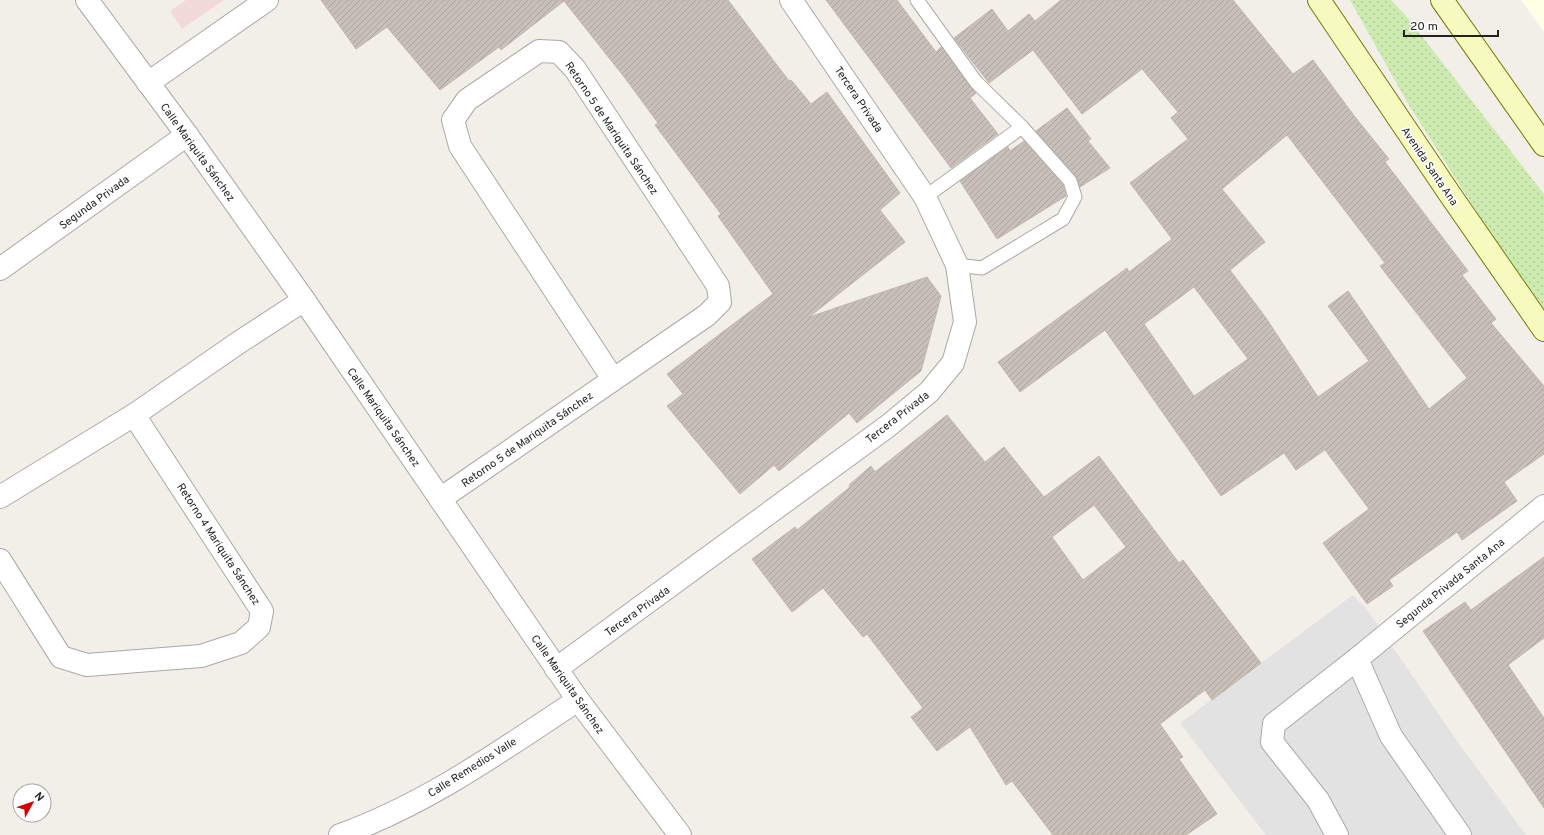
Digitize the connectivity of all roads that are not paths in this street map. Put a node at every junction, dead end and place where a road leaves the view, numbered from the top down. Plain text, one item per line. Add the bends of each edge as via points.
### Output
1 (87, 0) edge
2 (267, 0) edge
3 (791, 0) edge
4 (917, 0) edge
5 (1319, 0) edge
6 (1442, 0) edge
7 (148, 84) junction
8 (1022, 127) junction
9 (187, 134) junction
10 (1544, 145) edge
11 (925, 197) junction
12 (957, 265) junction
13 (0, 269) edge
14 (304, 300) junction
15 (1544, 330) edge
16 (613, 378) junction
17 (134, 415) junction
18 (0, 497) edge
19 (440, 499) junction
20 (1544, 506) edge
21 (0, 560) edge
22 (1357, 659) junction
23 (556, 669) junction
24 (578, 700) junction
25 (340, 835) edge
26 (680, 835) edge
27 (1337, 835) edge
28 (1460, 835) edge

1 - 7 street, Calle Mariquita Sánchez
2 - 7 street
3 - 11 street, Tercera Privada
4 - 8 lane via 976,82
5 - 15 main road, Avenida Santa Ana via 1444,187
6 - 10 main road
7 - 9 street, Calle Mariquita Sánchez
8 - 11 lane
8 - 12 lane via 1070,181 1075,197 1063,219 982,268
9 - 13 street, Segunda Privada
9 - 14 street, Calle Mariquita Sánchez
11 - 12 street, Tercera Privada
12 - 23 street, Tercera Privada via 965,322 953,363 929,392 888,426
14 - 17 street
14 - 19 street, Calle Mariquita Sánchez
16 - 16 street, Retorno 5 de Mariquita Sánchez via 707,316 720,302 718,286 575,69 559,52 539,51 467,100 453,120 460,146
16 - 19 street, Retorno 5 de Mariquita Sánchez
17 - 18 street
17 - 21 street, Retorno 4 Mariquita Sánchez via 262,610 259,627 241,643 201,656 87,665 61,656
19 - 23 street, Calle Mariquita Sánchez
20 - 22 street, Segunda Privada Santa Ana
22 - 27 street, Segunda Privada Santa Ana via 1274,724 1272,742 1318,800
22 - 28 street via 1391,736
23 - 24 street, Calle Mariquita Sánchez
24 - 25 street, Calle Remedios Valle via 469,772 366,826
24 - 26 street, Calle Mariquita Sánchez

